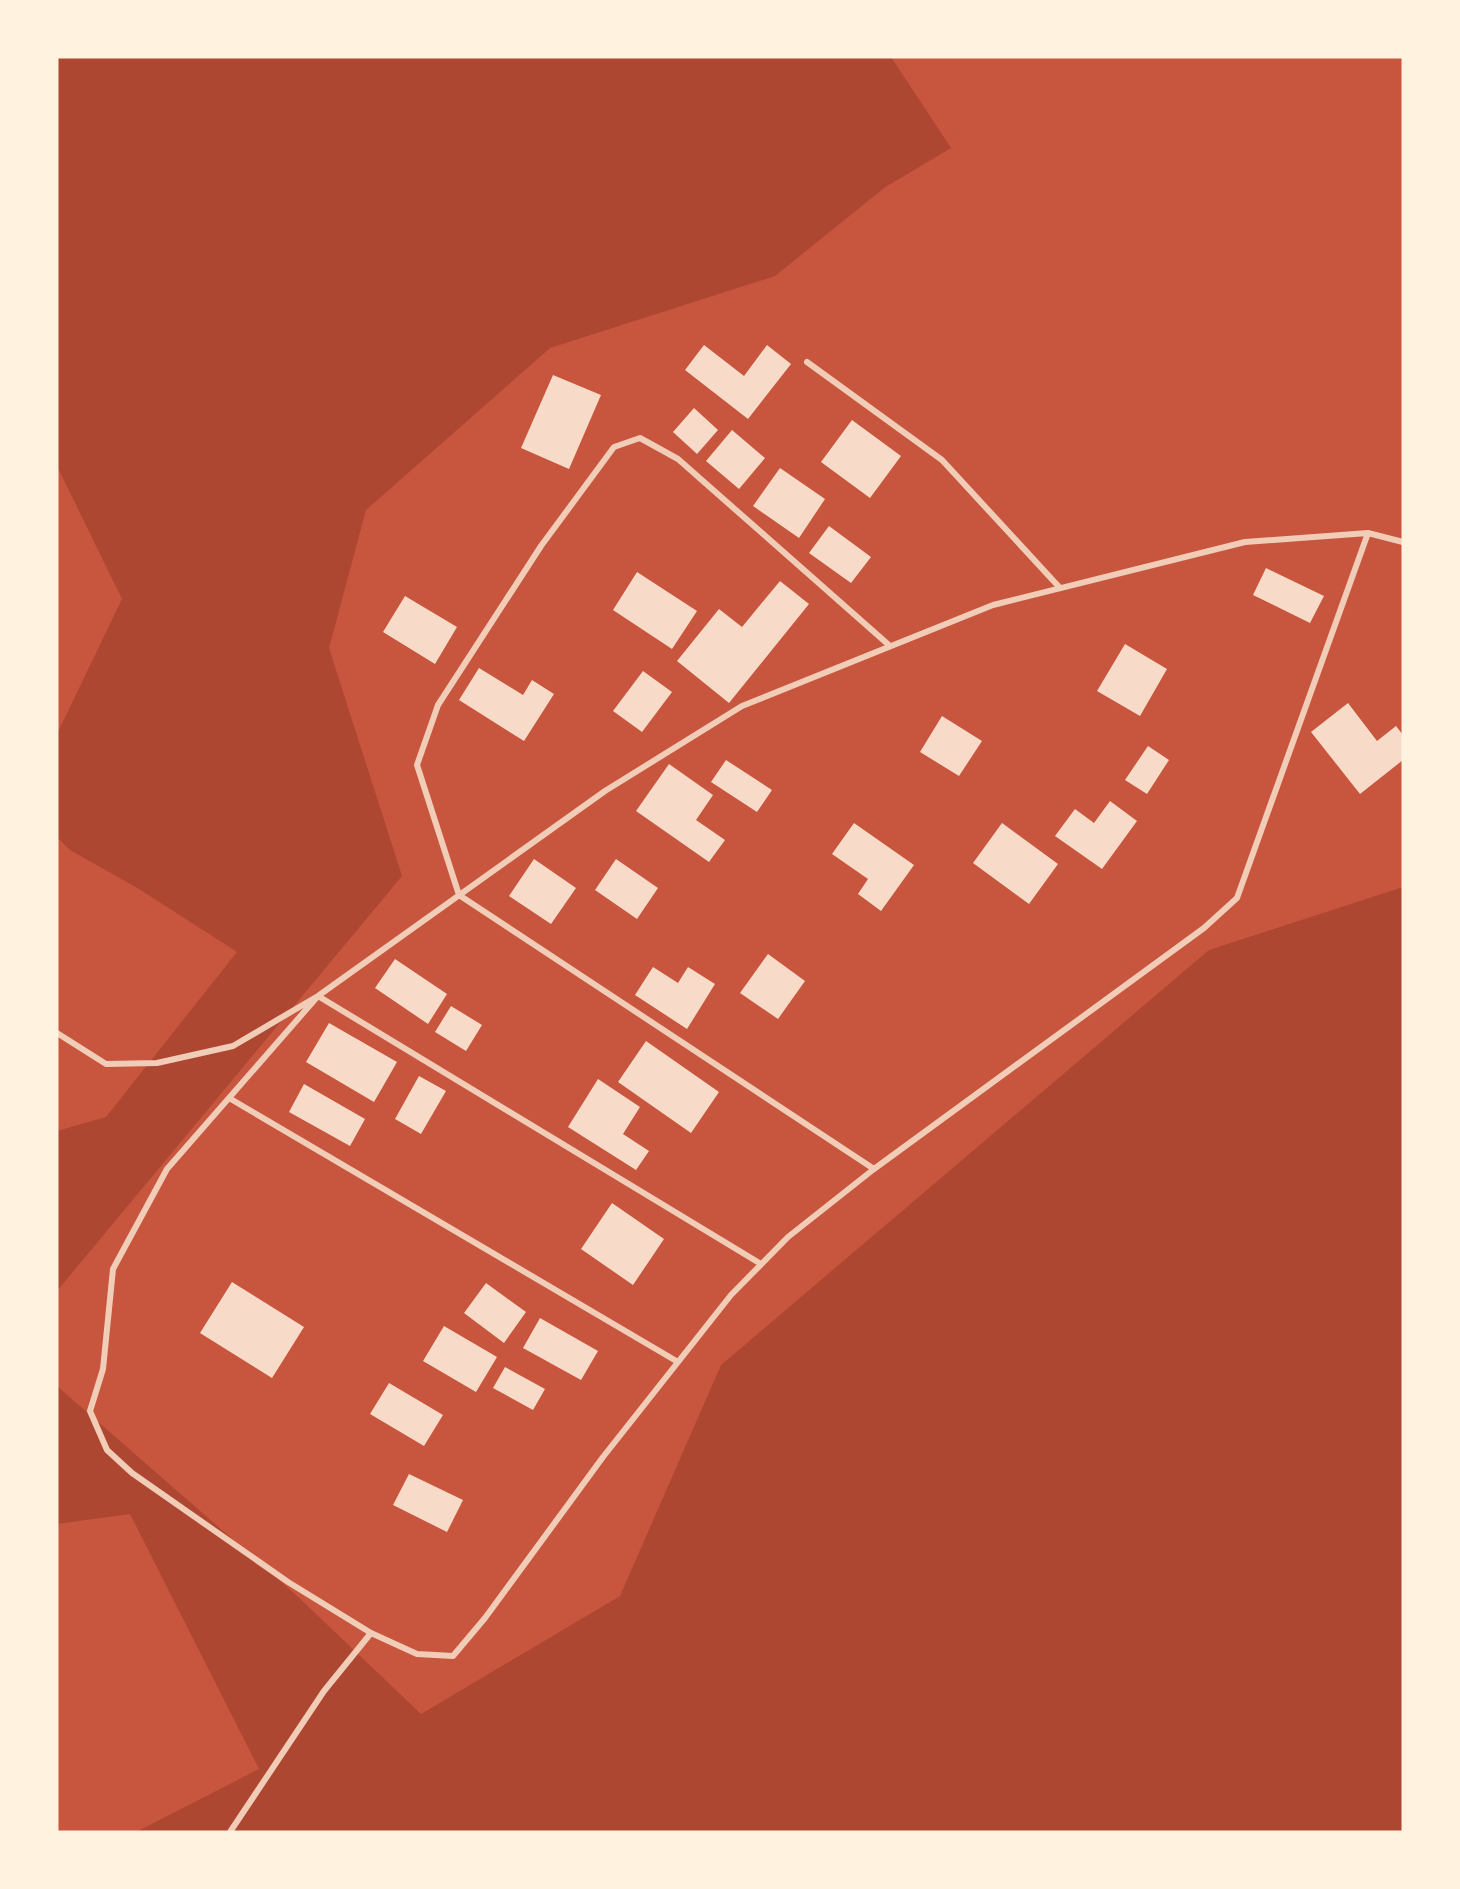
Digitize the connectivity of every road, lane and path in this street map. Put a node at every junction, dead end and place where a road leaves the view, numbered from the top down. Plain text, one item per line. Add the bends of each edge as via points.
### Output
1 (807, 362) dead end
2 (1368, 533) junction
3 (1403, 542) edge
4 (1060, 588) junction
5 (890, 646) junction
6 (459, 895) junction
7 (318, 996) junction
8 (57, 1033) edge
9 (229, 1098) junction
10 (874, 1169) junction
11 (761, 1264) junction
12 (678, 1362) junction
13 (371, 1634) junction
14 (230, 1832) edge

1 - 4 street via 942,460
2 - 3 street
2 - 4 street via 1245,542
2 - 10 street via 1237,898 1204,928
4 - 5 street via 993,605
5 - 6 street via 742,706 605,791
5 - 6 street via 678,459 640,438 614,447 542,546 438,705 417,765
6 - 7 street
6 - 10 street
7 - 8 street via 233,1046 157,1063 106,1064
7 - 9 street
7 - 11 street
9 - 12 street
9 - 13 street via 166,1169 113,1269 103,1369 90,1411 107,1450 132,1473 288,1582
10 - 11 street
11 - 12 street via 730,1295
12 - 13 street via 453,1656 417,1654
13 - 14 street via 324,1691

